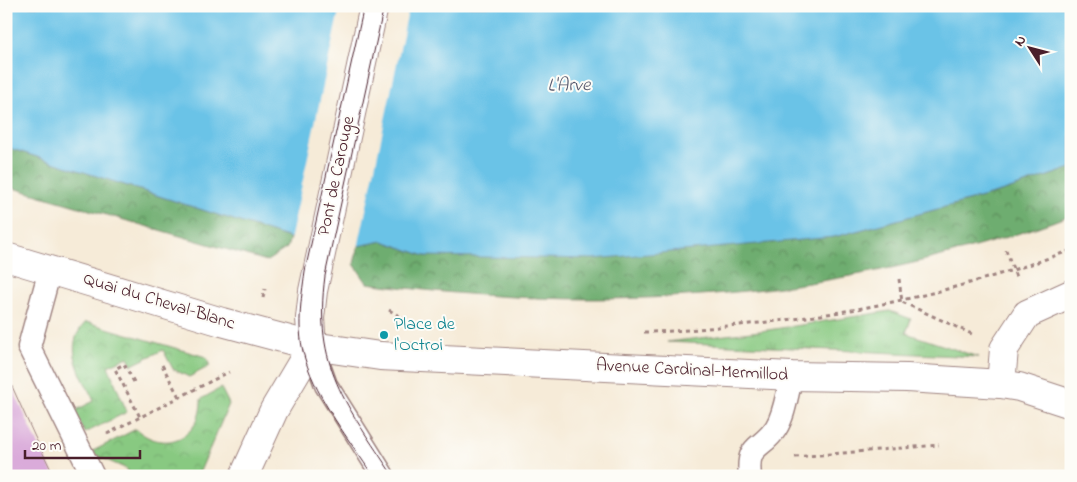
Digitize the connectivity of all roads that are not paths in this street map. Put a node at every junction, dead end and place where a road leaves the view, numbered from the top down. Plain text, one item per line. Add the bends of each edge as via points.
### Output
1 (374, 6) edge
2 (6, 257) edge
3 (50, 270) junction
4 (1071, 294) edge
5 (312, 346) junction
6 (792, 376) junction
7 (1001, 384) junction
8 (1071, 404) edge
9 (750, 470) edge
10 (92, 476) edge
11 (244, 476) edge
12 (383, 476) edge

1 - 5 street, Pont de Carouge via 316,274 310,318
2 - 3 street, Quai du Cheval-Blanc
3 - 5 street, Quai du Cheval-Blanc
3 - 10 lane via 29,347
4 - 7 street via 1027,314 1004,349
5 - 6 street, Avenue Cardinal-Mermillod via 380,356
5 - 11 street via 274,410
5 - 12 lane via 326,385
6 - 7 street, Avenue Cardinal-Mermillod
6 - 9 lane via 777,427 753,449
7 - 8 street, Avenue Cardinal-Mermillod

